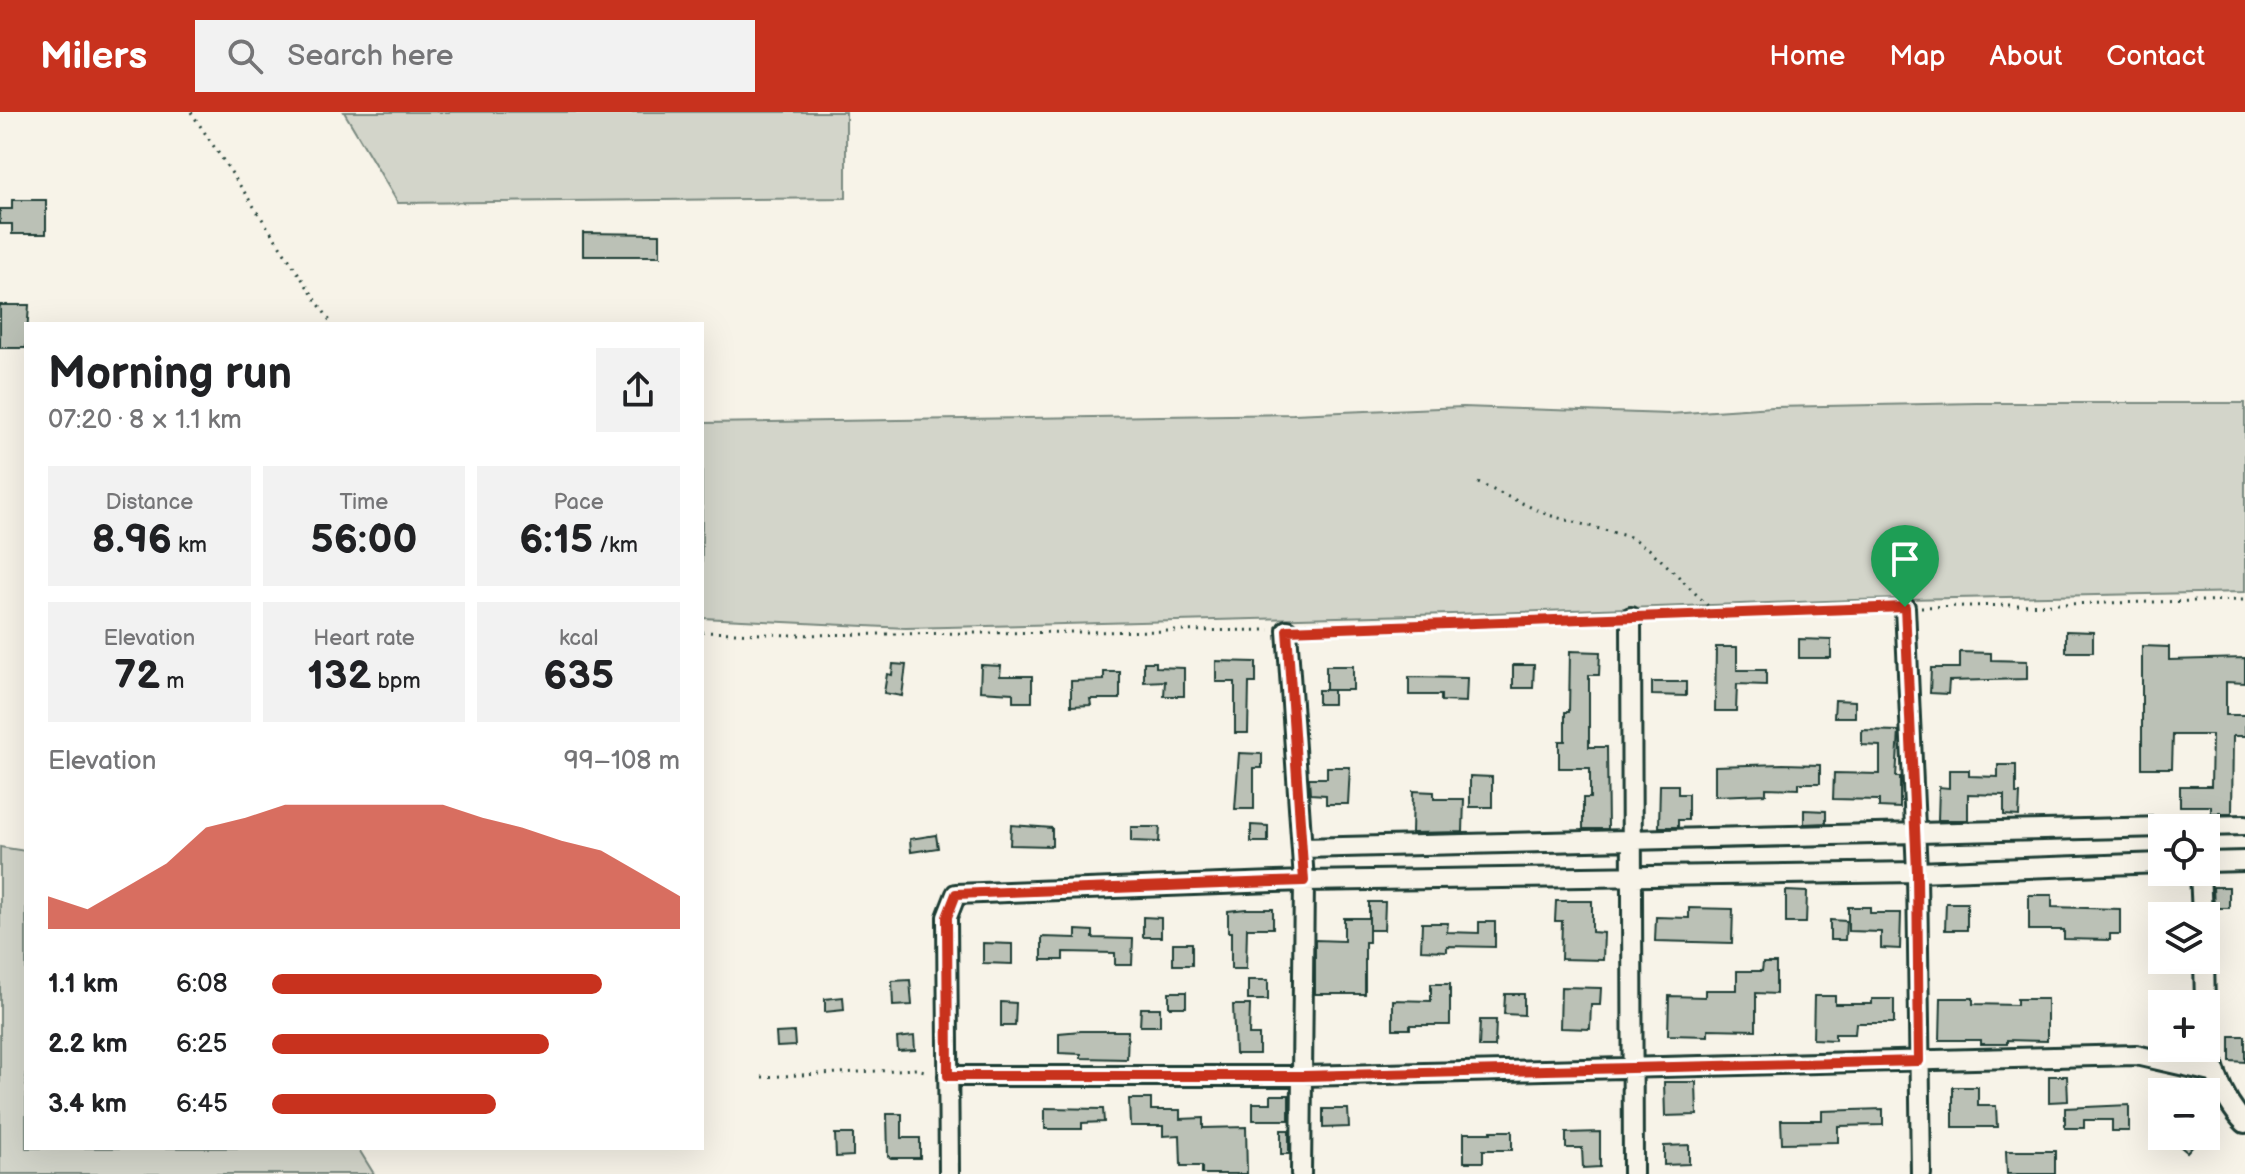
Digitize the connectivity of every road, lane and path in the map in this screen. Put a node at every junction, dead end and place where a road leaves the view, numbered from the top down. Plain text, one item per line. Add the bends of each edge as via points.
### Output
1 (191, 112) edge
2 (331, 322) edge
3 (1478, 483) dead end
4 (2245, 600) edge
5 (1905, 607) junction
6 (1716, 614) junction
7 (1631, 617) junction
8 (1287, 630) junction
9 (704, 632) edge
10 (2245, 825) edge
11 (1915, 833) junction
12 (1632, 840) junction
13 (1302, 848) junction
14 (2245, 861) edge
15 (2220, 862) edge
16 (2148, 864) edge
17 (1917, 872) junction
18 (1632, 875) junction
19 (1304, 881) junction
20 (1919, 1061) junction
21 (2214, 1062) edge
22 (1634, 1069) junction
23 (2216, 1073) junction
24 (948, 1076) junction
25 (1303, 1076) junction
26 (762, 1077) dead end
27 (2245, 1123) edge
28 (949, 1174) edge
29 (1301, 1174) edge
30 (1633, 1174) edge
31 (1921, 1174) edge

1 - 2 path
3 - 6 path via 1548,515 1630,537
4 - 5 path
5 - 6 path
5 - 11 street
6 - 7 path
7 - 8 path
7 - 12 street
8 - 9 path
8 - 13 street
10 - 11 street
11 - 12 street
11 - 17 street
12 - 13 street
12 - 18 street
13 - 19 street
14 - 15 street
16 - 17 street
17 - 18 street
17 - 20 street
18 - 19 street
18 - 22 street
19 - 24 street via 956,894 947,917
19 - 25 street
20 - 22 street
20 - 23 street via 2136,1055
20 - 31 street
21 - 23 street
22 - 25 street
22 - 30 street
23 - 27 street
24 - 25 street
24 - 26 path via 916,1069
24 - 28 street
25 - 29 street

